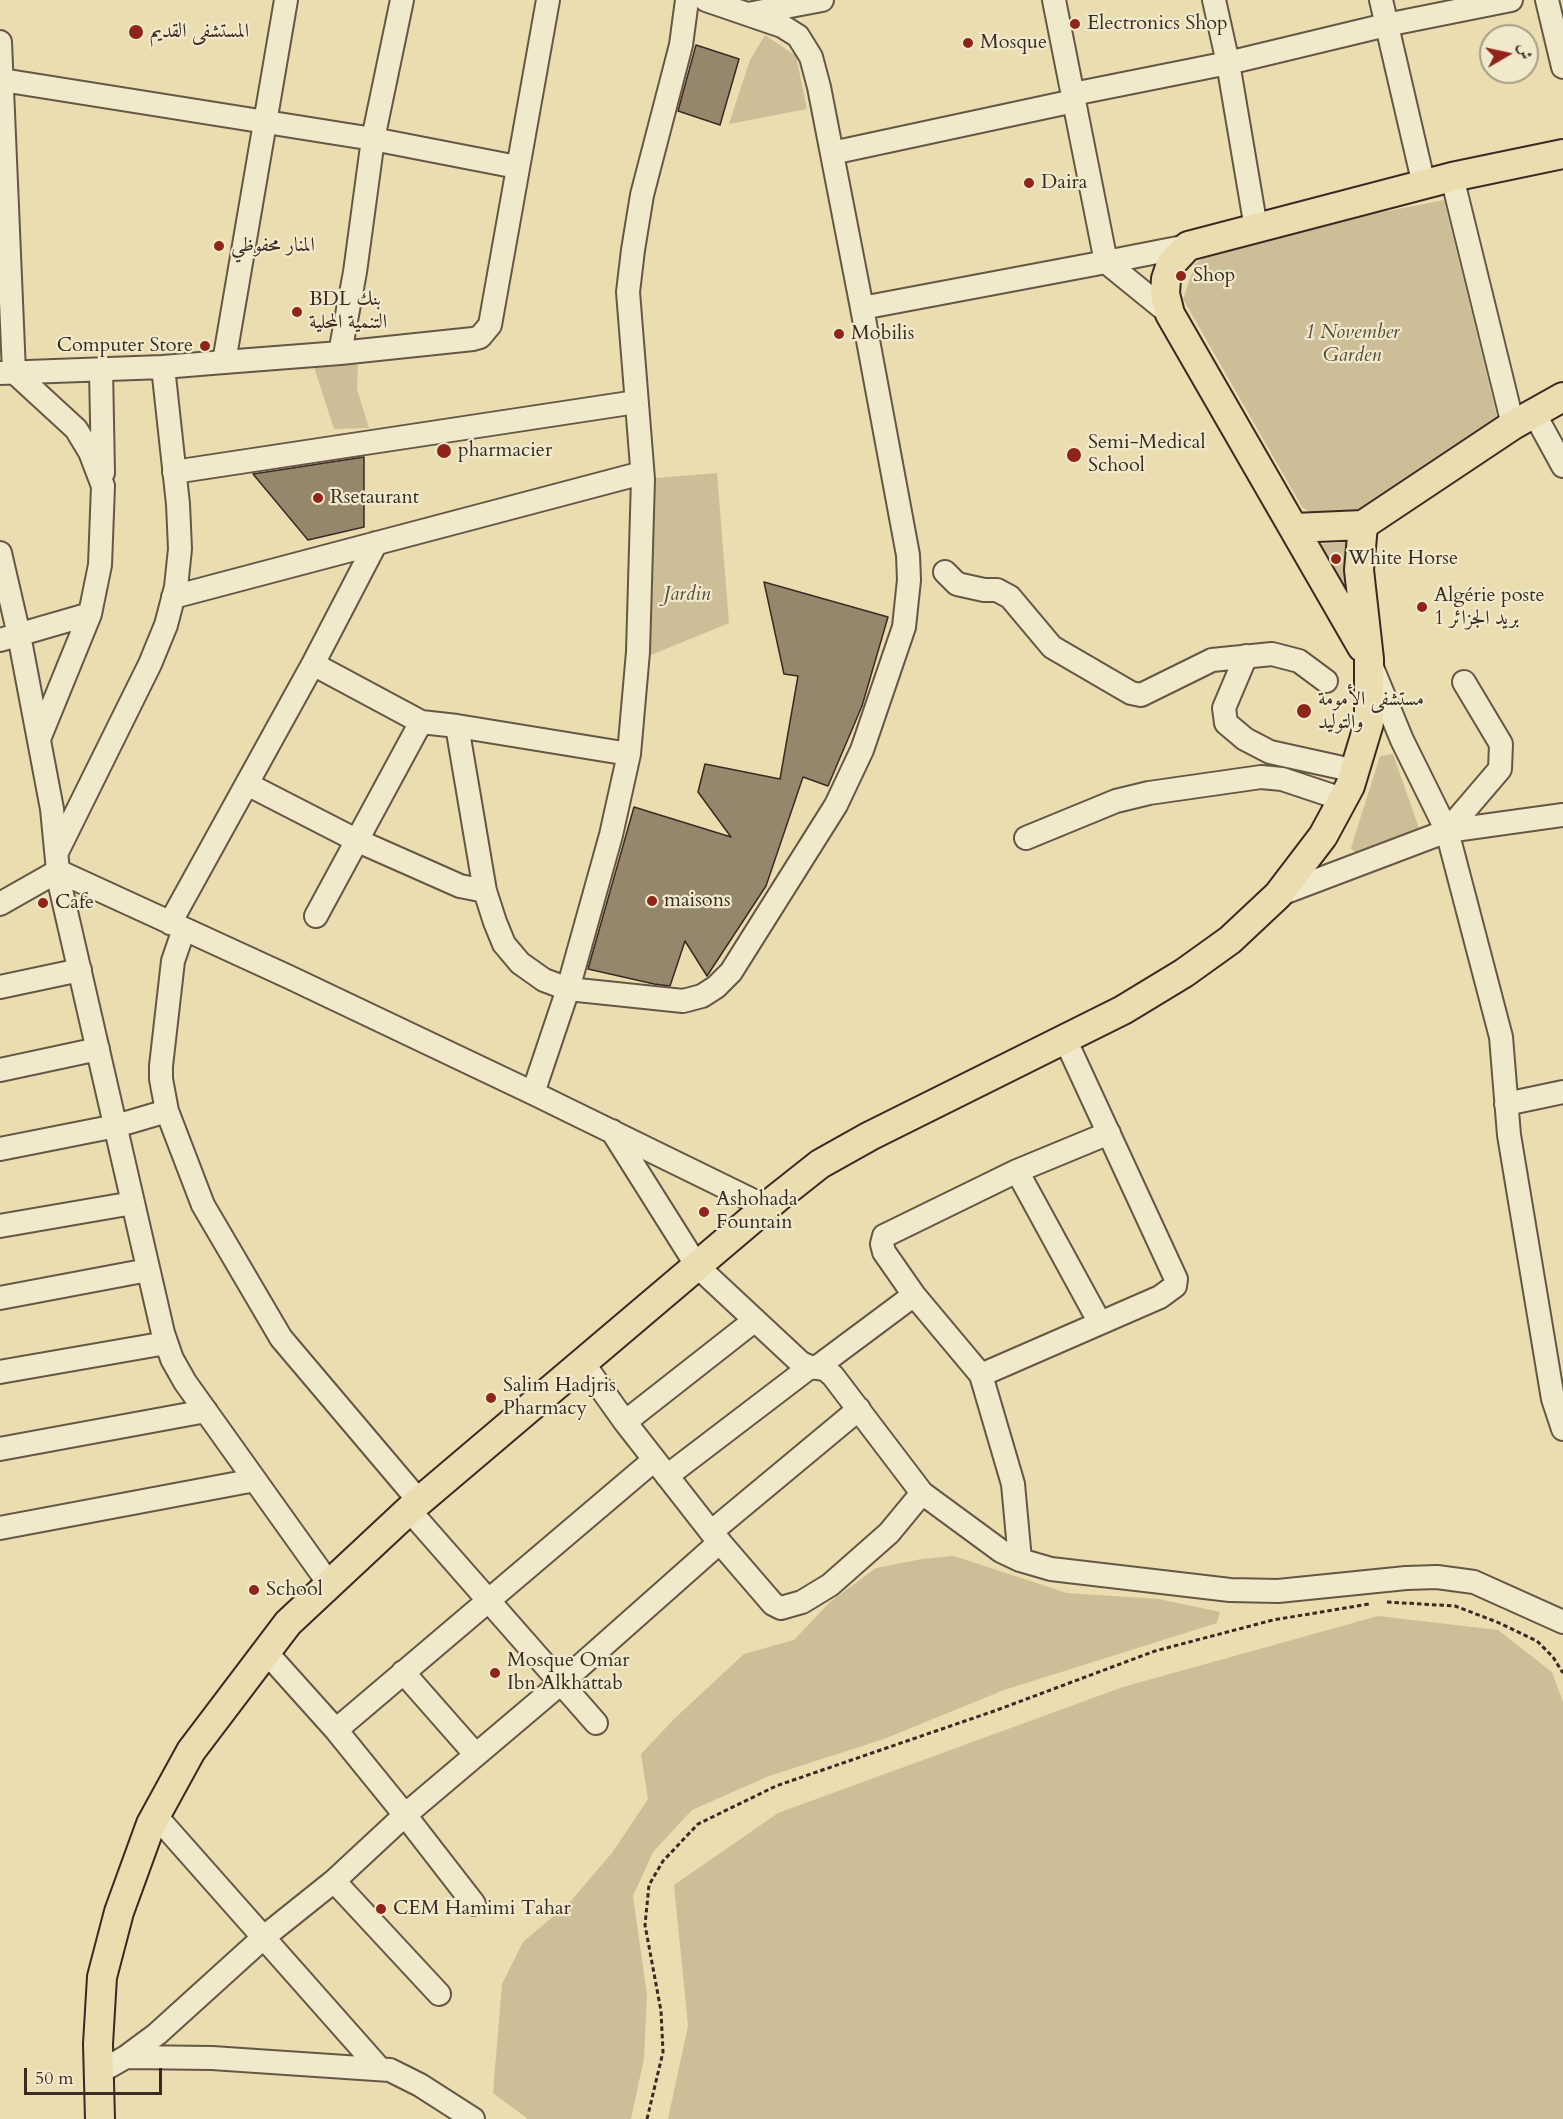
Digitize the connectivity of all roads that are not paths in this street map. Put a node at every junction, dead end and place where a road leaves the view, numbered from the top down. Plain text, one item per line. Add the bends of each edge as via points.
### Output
1 (286, 0) edge
2 (402, 0) edge
3 (548, 0) edge
4 (687, 0) edge
5 (706, 0) edge
6 (1054, 0) edge
7 (1214, 0) edge
8 (1381, 0) edge
9 (1511, 0) edge
10 (1547, 0) edge
11 (811, 1) edge
12 (746, 14) junction
13 (1386, 25) junction
14 (0, 42) edge
15 (1228, 63) junction
16 (1563, 67) edge
17 (2, 80) junction
18 (1074, 98) junction
19 (264, 122) junction
20 (373, 139) junction
21 (832, 153) junction
22 (1563, 154) edge
23 (517, 167) junction
24 (1452, 177) junction
25 (1424, 185) junction
26 (1256, 228) junction
27 (1188, 246) junction
28 (1106, 262) junction
29 (862, 308) junction
30 (1170, 314) junction
31 (340, 353) junction
32 (224, 362) junction
33 (163, 367) junction
34 (101, 369) junction
35 (7, 373) edge
36 (1563, 397) edge
37 (636, 402) junction
38 (1523, 419) junction
39 (1563, 466) edge
40 (174, 472) junction
41 (642, 473) junction
42 (103, 486) junction
43 (1363, 525) junction
44 (1294, 528) junction
45 (376, 543) junction
46 (0, 553) edge
47 (945, 572) dead end
48 (173, 597) junction
49 (90, 614) junction
50 (10, 638) edge
51 (1246, 656) junction
52 (1369, 659) junction
53 (312, 664) junction
54 (1326, 681) dead end
55 (1464, 682) dead end
56 (421, 723) junction
57 (457, 726) junction
58 (39, 739) junction
59 (629, 754) junction
60 (1356, 771) junction
61 (247, 784) junction
62 (1342, 800) junction
63 (1563, 815) edge
64 (1447, 831) junction
65 (1026, 838) dead end
66 (356, 840) junction
67 (57, 862) junction
68 (485, 891) junction
69 (1278, 895) junction
70 (0, 904) edge
71 (316, 916) dead end
72 (177, 926) junction
73 (80, 970) junction
74 (0, 987) edge
75 (568, 989) junction
76 (1065, 1039) junction
77 (98, 1049) junction
78 (0, 1070) edge
79 (1563, 1092) edge
80 (533, 1093) junction
81 (1506, 1104) junction
82 (167, 1111) junction
83 (116, 1126) junction
84 (612, 1131) junction
85 (1109, 1133) junction
86 (0, 1149) edge
87 (1017, 1171) junction
88 (133, 1203) junction
89 (766, 1207) junction
90 (0, 1226) edge
91 (697, 1266) junction
92 (148, 1270) junction
93 (914, 1295) junction
94 (0, 1298) edge
95 (755, 1320) junction
96 (1100, 1323) junction
97 (166, 1343) junction
98 (583, 1363) junction
99 (813, 1368) junction
100 (0, 1372) edge
101 (981, 1375) junction
102 (859, 1409) junction
103 (206, 1411) junction
104 (625, 1422) junction
105 (1562, 1424) edge
106 (0, 1449) edge
107 (661, 1468) junction
108 (255, 1480) junction
109 (922, 1493) junction
110 (414, 1505) junction
111 (0, 1528) edge
112 (715, 1537) junction
113 (1020, 1560) junction
114 (330, 1585) junction
115 (488, 1600) junction
116 (1563, 1622) edge
117 (266, 1652) junction
118 (403, 1672) junction
119 (561, 1683) junction
120 (596, 1723) dead end
121 (336, 1730) junction
122 (476, 1755) junction
123 (405, 1815) junction
124 (156, 1816) junction
125 (334, 1881) junction
126 (474, 1904) dead end
127 (264, 1937) junction
128 (439, 1994) dead end
129 (126, 2057) junction
130 (380, 2069) junction
131 (98, 2073) junction
132 (100, 2119) edge
133 (473, 2119) edge

1 - 19 street
2 - 20 street
3 - 23 street
4 - 37 street via 681,45 642,195 633,250 628,292
5 - 12 street
6 - 18 street
7 - 15 street
8 - 13 street
9 - 13 street
10 - 16 street
11 - 12 street
12 - 21 street via 798,36 811,57
13 - 15 street
13 - 25 street
14 - 17 street
15 - 18 street
15 - 26 street
17 - 19 street
17 - 35 street
18 - 21 street
18 - 28 street
19 - 20 street
19 - 32 street
20 - 23 street
20 - 31 street
21 - 29 street
22 - 24 main road
23 - 31 street via 490,325 483,334 473,339
24 - 25 main road
24 - 38 street
25 - 26 main road
26 - 27 main road
27 - 28 street
27 - 30 main road via 1171,264 1166,279
28 - 29 street
28 - 30 street
29 - 75 street via 908,555 909,580 904,627 862,750 805,857 731,972 716,987 683,1001
30 - 44 main road
31 - 32 street
32 - 33 street
33 - 34 street
33 - 40 street
34 - 35 street
34 - 42 street
35 - 42 street via 76,429
36 - 38 main road
37 - 40 street
37 - 41 street
38 - 39 street
38 - 43 main road
40 - 48 street via 180,549
41 - 45 street
41 - 59 street via 642,570
42 - 49 street via 100,565
43 - 44 main road
43 - 52 main road via 1359,570
44 - 52 main road
45 - 48 street
45 - 53 street
46 - 50 street
47 - 51 street via 957,584 998,590 1010,597 1053,647 1131,693 1141,695 1212,660
48 - 67 street via 150,664
49 - 50 street
49 - 58 street
50 - 58 street
51 - 54 street via 1272,654 1299,661
51 - 60 street via 1224,708 1226,723 1270,752
52 - 60 main road via 1369,723
52 - 64 street via 1401,740
53 - 56 street
53 - 61 street
55 - 64 street via 1501,744 1500,769
56 - 57 street
56 - 66 street
57 - 59 street
57 - 68 street
58 - 67 street
59 - 75 street
60 - 62 main road
61 - 66 street
61 - 72 street
62 - 65 street via 1282,779 1261,777 1116,801
62 - 69 main road via 1323,836
63 - 64 street
64 - 69 street
64 - 81 street via 1501,1037
66 - 68 street via 460,886
66 - 71 street
67 - 70 street
67 - 72 street
67 - 73 street
68 - 75 street via 504,944 520,963 544,980
69 - 76 main road via 1230,940 1184,973
72 - 80 street
72 - 82 street via 161,1066
73 - 74 street
73 - 77 street
75 - 80 street
76 - 85 street
76 - 89 main road via 820,1164
77 - 78 street
77 - 83 street
79 - 81 street
80 - 84 street
81 - 105 street via 1544,1352
82 - 83 street
82 - 110 street via 203,1205 281,1338
83 - 86 street
83 - 88 street
84 - 89 street
84 - 91 street
85 - 87 street
85 - 96 street via 1176,1279 1175,1286 1160,1297
87 - 93 street via 884,1236 884,1252
87 - 96 street
88 - 90 street
88 - 92 street
89 - 91 main road
91 - 95 street
91 - 98 main road
92 - 94 street
92 - 97 street
93 - 99 street
93 - 101 street
95 - 99 street via 801,1363
95 - 104 street
96 - 101 street
97 - 100 street
97 - 103 street
98 - 104 street
98 - 110 main road
99 - 102 street via 825,1369 833,1376
99 - 107 street
101 - 113 street via 1012,1484
102 - 109 street
102 - 112 street
103 - 106 street
103 - 108 street
104 - 107 street
107 - 112 street
107 - 115 street
108 - 111 street
108 - 114 street
109 - 112 street via 889,1533 830,1585 802,1602 780,1608
109 - 113 street via 1001,1551
110 - 114 main road
110 - 115 street
112 - 119 street
113 - 116 street via 1051,1569 1230,1590 1278,1591 1437,1577 1474,1582
114 - 117 main road via 288,1623
115 - 118 street
115 - 119 street
117 - 121 street
117 - 124 main road via 191,1751
118 - 121 street
118 - 122 street
119 - 120 street
119 - 122 street
121 - 123 street
122 - 123 street
123 - 125 street
123 - 126 street
124 - 127 street
124 - 131 main road via 119,1912 102,1977
125 - 127 street
125 - 128 street
127 - 129 street
127 - 130 street
129 - 130 street via 212,2058
129 - 131 street
130 - 133 street via 420,2085
131 - 132 main road

